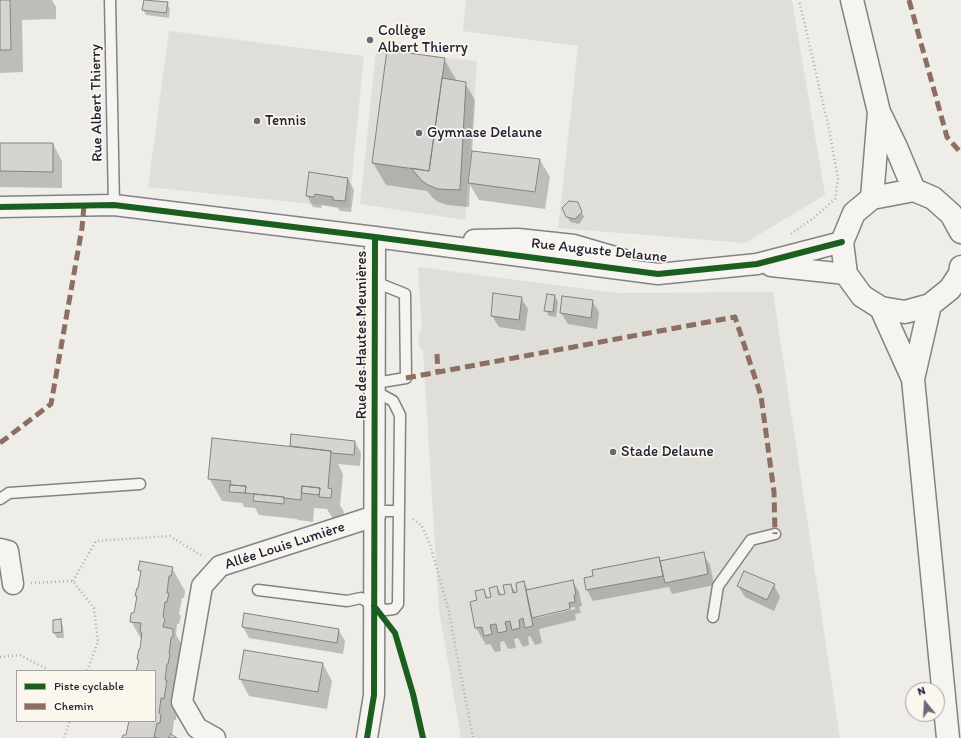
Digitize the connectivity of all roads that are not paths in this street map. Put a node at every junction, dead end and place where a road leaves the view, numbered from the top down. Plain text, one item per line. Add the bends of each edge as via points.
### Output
1 (110, 0) edge
2 (852, 0) edge
3 (879, 112) junction
4 (914, 190) junction
5 (872, 198) junction
6 (114, 205) junction
7 (0, 207) edge
8 (961, 232) edge
9 (375, 237) junction
10 (842, 242) junction
11 (757, 264) junction
12 (961, 271) edge
13 (846, 274) junction
14 (375, 282) junction
15 (930, 305) junction
16 (881, 308) junction
17 (913, 379) junction
18 (375, 387) junction
19 (140, 484) dead end
20 (0, 499) edge
21 (399, 511) junction
22 (375, 516) junction
23 (775, 534) dead end
24 (0, 549) edge
25 (13, 584) road end
26 (258, 590) dead end
27 (374, 606) junction
28 (713, 616) dead end
29 (215, 738) edge
30 (367, 738) edge
31 (948, 738) edge

1 - 6 lane, Rue Albert Thierry
2 - 3 main road
3 - 4 main road
3 - 5 main road
4 - 5 main road
4 - 8 main road via 933,198 951,214
5 - 10 main road via 854,214
6 - 7 street, Rue des Hautes Meunières
6 - 9 street, Rue des Hautes Meunières
9 - 11 street, Rue Auguste Delaune via 658,274
9 - 14 street, Rue des Hautes Meunières
10 - 11 street, Rue Auguste Delaune
10 - 13 main road
11 - 13 street, Rue Auguste Delaune
12 - 15 main road via 950,289
13 - 16 main road via 862,296
14 - 18 street, Rue des Hautes Meunières
14 - 18 lane via 405,294 406,378
15 - 16 main road via 905,312
15 - 17 main road
16 - 17 main road
17 - 31 main road
18 - 21 lane via 393,401 400,415
18 - 22 street, Rue des Hautes Meunières
19 - 20 lane via 9,493
21 - 22 lane via 383,511
21 - 27 lane via 398,604 394,609 386,610
22 - 27 street, Rue des Hautes Meunières
22 - 29 street, Allée Louis Lumière via 220,566 202,586 182,702 197,728
23 - 28 lane via 751,540 718,586
24 - 25 street via 8,551
26 - 27 lane via 347,601 361,598
27 - 30 street, Rue des Hautes Meunières via 374,695

